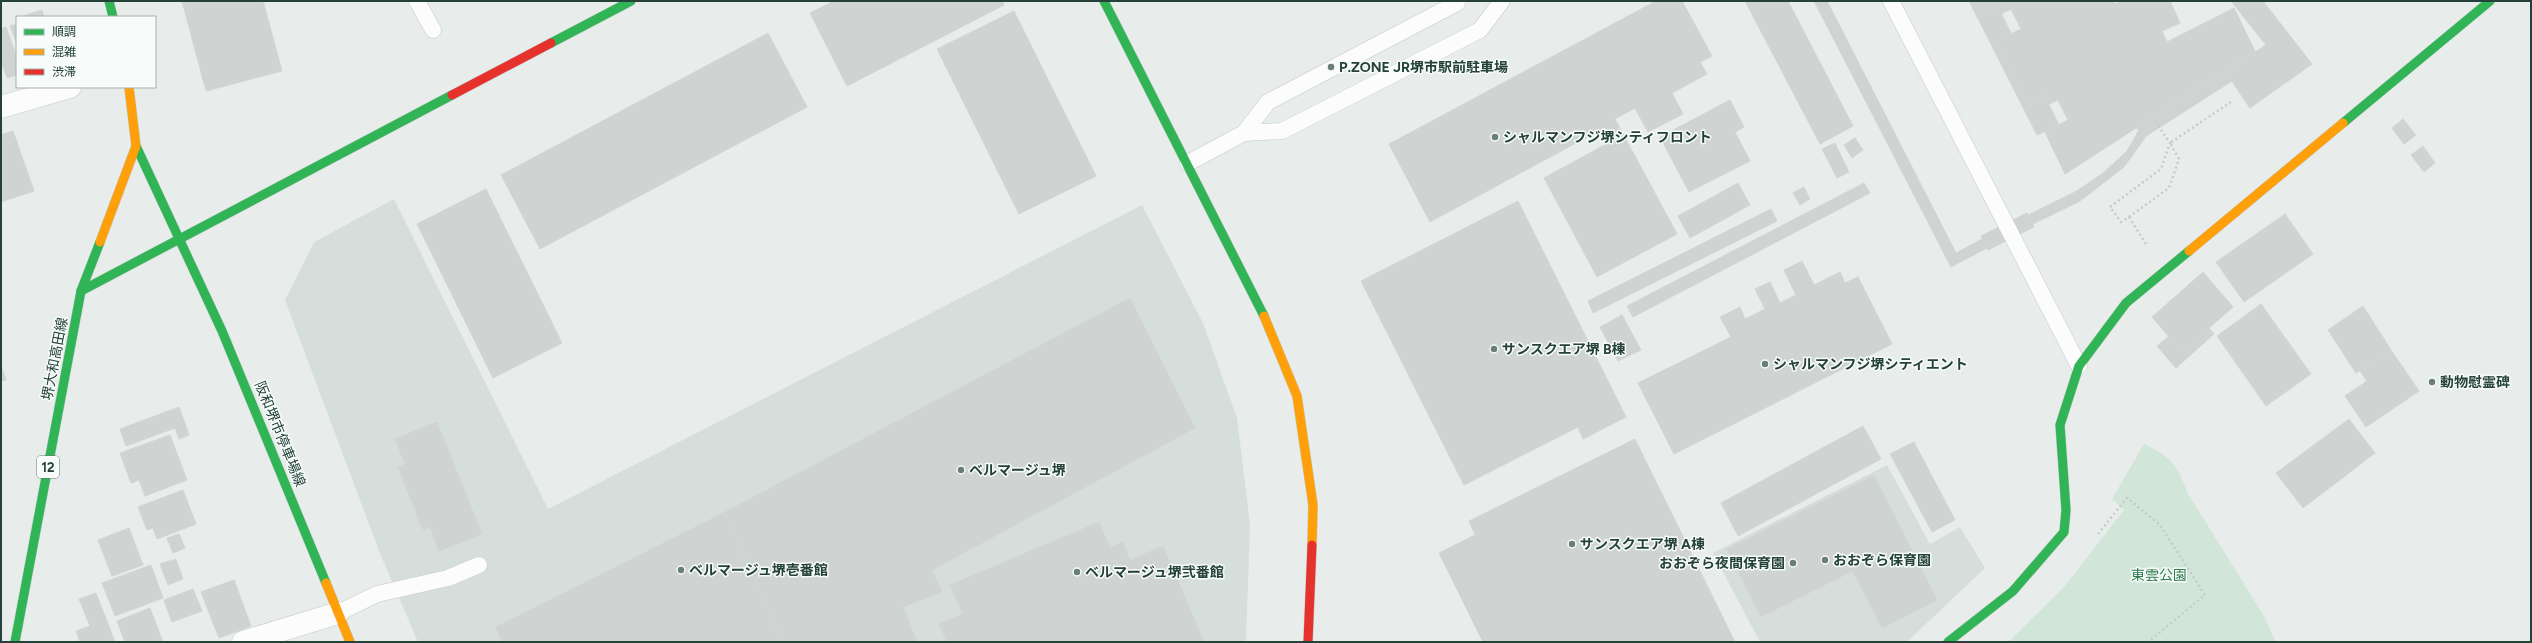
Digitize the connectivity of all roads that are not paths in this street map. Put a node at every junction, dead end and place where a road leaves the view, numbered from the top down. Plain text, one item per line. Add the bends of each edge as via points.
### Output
1 (109, 1) edge
2 (417, 1) edge
3 (631, 1) edge
4 (1104, 1) edge
5 (1502, 1) edge
6 (1890, 1) edge
7 (2490, 1) edge
8 (1456, 4) dead end
9 (113, 16) edge
10 (433, 30) dead end
11 (67, 88) edge
12 (129, 88) edge
13 (1, 107) edge
14 (1244, 133) junction
15 (136, 146) junction
16 (1188, 163) junction
17 (178, 240) junction
18 (81, 291) junction
19 (2078, 366) junction
20 (479, 565) dead end
21 (338, 613) junction
22 (15, 642) edge
23 (243, 642) edge
24 (350, 642) edge
25 (1308, 642) edge
26 (1948, 642) edge

1 - 9 street
2 - 10 lane
3 - 17 street
4 - 16 street
5 - 14 lane via 1480,30 1282,130
6 - 19 lane
7 - 19 street via 2126,303
8 - 14 lane via 1268,102
11 - 13 street
12 - 15 street, 堺大和高田線 / 12
14 - 16 lane
15 - 17 street, 阪和堺市停車場線
15 - 18 street, 堺大和高田線 / 12
16 - 25 street via 1255,295 1297,396 1313,505
17 - 18 street
17 - 21 street, 阪和堺市停車場線 via 222,331
18 - 22 street, 堺大和高田線 / 12
19 - 26 street via 2060,425 2066,510 2064,532 2013,591
20 - 21 lane via 448,578 378,594
21 - 23 street
21 - 24 street, 阪和堺市停車場線

